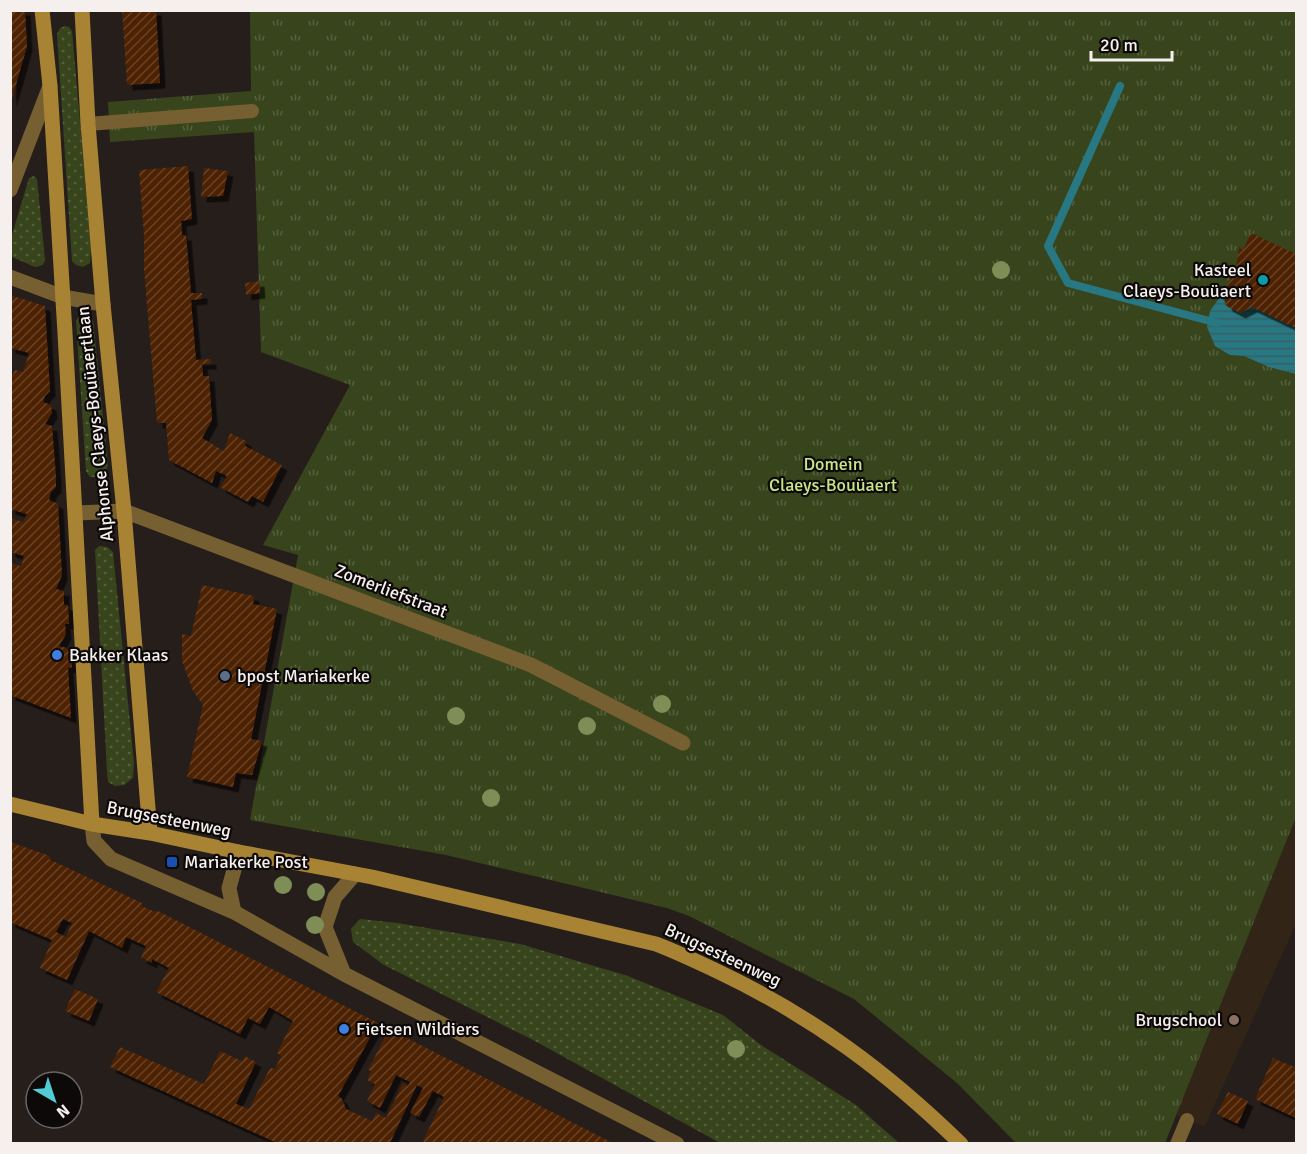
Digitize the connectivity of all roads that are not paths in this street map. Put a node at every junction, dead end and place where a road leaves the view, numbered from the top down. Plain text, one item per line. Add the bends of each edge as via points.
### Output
1 (42, 10) edge
2 (82, 10) edge
3 (50, 86) junction
4 (252, 111) dead end
5 (88, 124) junction
6 (10, 190) edge
7 (10, 277) edge
8 (63, 297) junction
9 (103, 304) junction
10 (124, 511) junction
11 (76, 513) junction
12 (683, 743) dead end
13 (10, 804) edge
14 (92, 824) junction
15 (150, 833) junction
16 (239, 852) junction
17 (355, 874) junction
18 (234, 912) junction
19 (344, 974) junction
20 (1186, 1120) dead end
21 (677, 1143) edge
22 (961, 1143) edge
23 (1177, 1143) edge

1 - 3 street, Alphonse Claeys-Bouüaertlaan
2 - 5 street, Alphonse Claeys-Bouüaertlaan
3 - 6 street
3 - 8 street, Alphonse Claeys-Bouüaertlaan
4 - 5 lane
5 - 9 street, Alphonse Claeys-Bouüaertlaan
7 - 8 street
8 - 9 street
8 - 11 street, Alphonse Claeys-Bouüaertlaan
9 - 10 street, Alphonse Claeys-Bouüaertlaan
10 - 11 street, Zomerliefstraat
10 - 12 street, Zomerliefstraat via 531,665
10 - 15 street, Alphonse Claeys-Bouüaertlaan
11 - 14 street, Alphonse Claeys-Bouüaertlaan
13 - 14 street, Brugsesteenweg
14 - 15 street, Brugsesteenweg
14 - 18 street, Brugsesteenweg via 94,841 111,860
15 - 16 street, Brugsesteenweg
16 - 17 street, Brugsesteenweg
16 - 18 street, Brugsesteenweg via 229,888
17 - 19 street via 335,897 325,927
17 - 22 street, Brugsesteenweg via 673,951 746,985 828,1033 929,1112
18 - 19 street, Brugsesteenweg
19 - 21 street, Brugsesteenweg
20 - 23 lane

